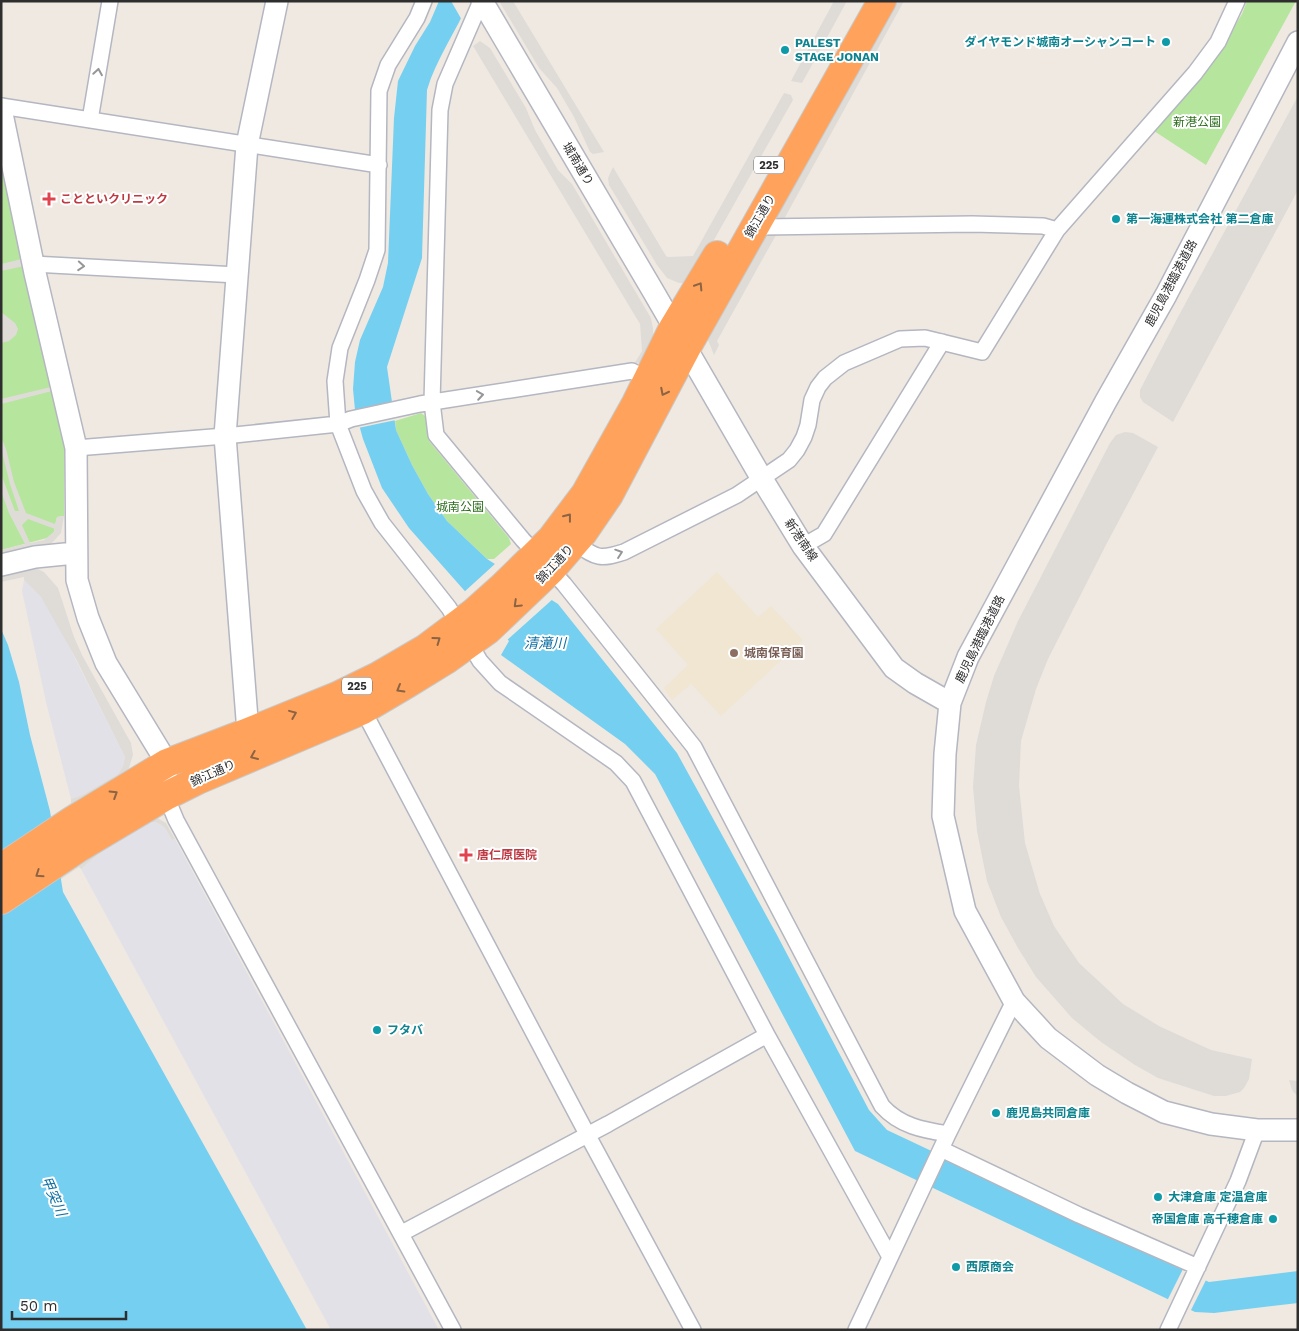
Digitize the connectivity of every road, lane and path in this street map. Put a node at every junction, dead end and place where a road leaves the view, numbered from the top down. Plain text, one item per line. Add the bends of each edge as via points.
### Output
1 (110, 1) edge
2 (277, 1) edge
3 (424, 1) edge
4 (481, 1) edge
5 (862, 1) edge
6 (882, 1) edge
7 (1237, 1) edge
8 (1298, 42) edge
9 (1, 108) edge
10 (90, 120) junction
11 (247, 145) junction
12 (379, 165) junction
13 (754, 226) junction
14 (1056, 230) junction
15 (33, 264) junction
16 (237, 275) junction
17 (679, 338) junction
18 (942, 342) junction
19 (648, 379) junction
20 (432, 402) junction
21 (338, 424) junction
22 (225, 436) junction
23 (76, 448) junction
24 (762, 479) junction
25 (575, 543) junction
26 (804, 546) junction
27 (75, 553) junction
28 (540, 565) junction
29 (1, 566) edge
30 (473, 627) junction
31 (950, 703) junction
32 (363, 710) junction
33 (248, 732) junction
34 (166, 763) junction
35 (166, 796) junction
36 (1, 868) edge
37 (1, 900) edge
38 (1014, 1001) junction
39 (767, 1035) junction
40 (1257, 1130) junction
41 (1298, 1130) edge
42 (587, 1134) junction
43 (948, 1134) junction
44 (941, 1150) junction
45 (402, 1234) junction
46 (890, 1257) junction
47 (1198, 1267) junction
48 (454, 1330) edge
49 (693, 1330) edge
50 (856, 1330) edge
51 (1168, 1330) edge

10 -> 1 street
2 - 11 street
3 - 12 street via 388,65 379,91
4 - 17 street, 城南通り
4 - 20 street via 445,84 440,110
17 -> 5 highway, 錦江通り / 225 via 764,174
6 - 13 highway, 錦江通り / 225
7 - 14 street via 1218,42 1195,73
8 - 31 street, 鹿児島港臨港道路 via 1166,295 968,657
9 - 10 street
9 - 15 street
10 - 11 street
11 - 12 street
11 - 16 street
12 - 21 street via 377,250 340,348 335,381
13 - 14 street via 972,224 1043,226
13 - 17 highway, 錦江通り / 225
14 - 18 street via 982,352
15 -> 16 street
15 - 23 street
16 - 22 street
17 - 19 highway, 錦江通り / 225
17 - 24 street, 新港南線
17 -> 25 highway, 錦江通り / 225 via 609,495
18 - 24 street via 925,338 900,339 844,363 818,387 798,450
18 - 26 street via 824,534
20 -> 19 street via 632,371
28 -> 19 highway, 錦江通り / 225 via 551,539 585,494 606,459
20 - 21 street
20 - 28 street via 436,435
21 - 22 street
21 - 30 street via 364,491 382,523 450,608
22 - 23 street
22 - 33 street
23 - 27 street
25 -> 24 street via 591,554 605,558 624,552 738,495
24 - 26 street, 新港南線
25 - 28 highway, 錦江通り / 225
26 - 31 street, 新港南線 via 894,668
27 - 29 street via 35,557
27 - 34 street via 76,580 106,663
28 - 30 highway, 錦江通り / 225 via 510,611
28 - 43 street via 572,594 694,747 882,1106 891,1116 920,1130
30 -> 32 highway, 錦江通り / 225 via 415,680
33 -> 30 highway, 錦江通り / 225 via 337,696 426,648
30 - 39 street via 480,661 500,683 616,763 633,781
31 - 38 street, 鹿児島港臨港道路 via 944,816 965,911
32 -> 35 highway, 錦江通り / 225
32 - 42 street
33 - 34 highway, 錦江通り / 225
34 - 35 street
36 -> 34 highway, 錦江通り / 225
35 -> 37 highway, 錦江通り / 225 via 77,849
35 - 45 street via 176,820
38 - 40 street, 鹿児島港臨港道路 via 1048,1038 1127,1093 1164,1112 1211,1124
38 - 43 street
39 - 42 street
39 - 46 street
40 - 41 street, 鹿児島港臨港道路
40 - 47 street via 1238,1181
42 - 45 street
42 - 49 street
43 - 44 street
44 - 46 street
44 - 47 street
45 - 48 street
46 - 50 street
47 - 51 street

